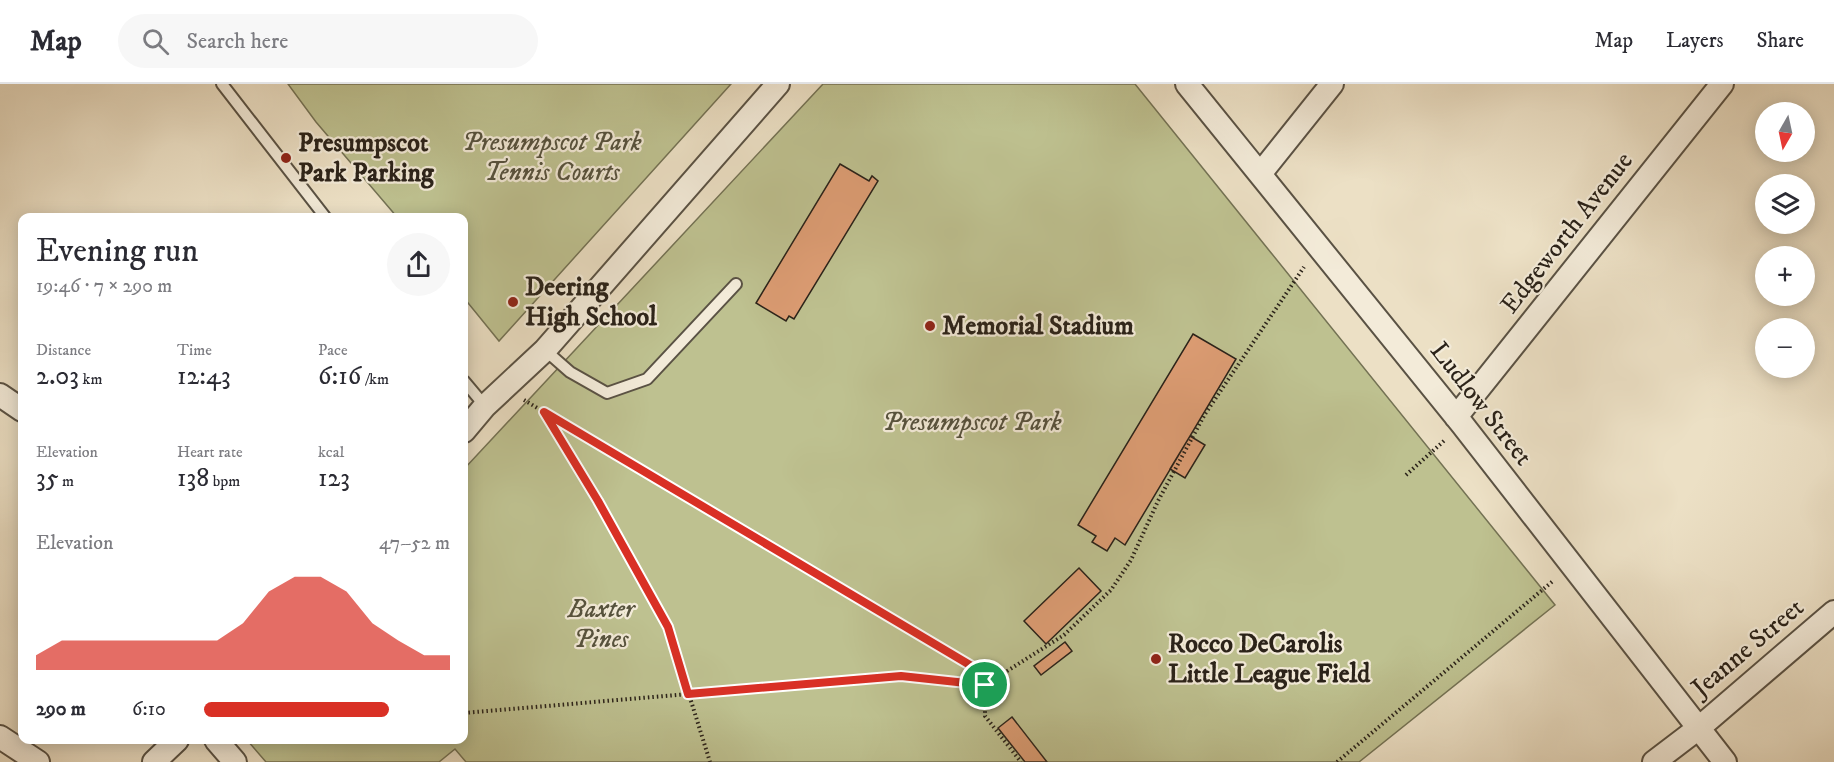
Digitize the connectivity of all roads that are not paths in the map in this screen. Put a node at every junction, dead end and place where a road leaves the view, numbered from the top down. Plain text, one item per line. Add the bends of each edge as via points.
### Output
1 (222, 84) edge
2 (778, 84) edge
3 (1187, 84) edge
4 (1332, 84) edge
5 (1722, 84) edge
6 (1260, 174) junction
7 (322, 213) edge
8 (736, 284) dead end
9 (545, 350) junction
10 (468, 386) edge
11 (0, 395) edge
12 (485, 406) junction
13 (18, 407) edge
14 (1459, 421) junction
15 (468, 426) edge
16 (1834, 612) edge
17 (1700, 727) junction
18 (0, 737) edge
19 (173, 744) edge
20 (219, 744) edge
21 (38, 762) edge
22 (154, 762) edge
23 (235, 762) edge
24 (1654, 762) edge
25 (1725, 762) edge

1 - 7 lane
2 - 9 street
3 - 6 street, Ludlow Street
4 - 6 street
5 - 14 street, Edgeworth Avenue
6 - 14 street, Ludlow Street
8 - 9 lane via 647,379 607,393 570,372
9 - 12 street
10 - 12 lane
11 - 13 street
12 - 15 street
14 - 17 street, Ludlow Street
16 - 17 street, Jeanne Street
17 - 24 street, Jeanne Street
17 - 25 street, Ludlow Street
18 - 21 street
19 - 22 street
20 - 23 street

